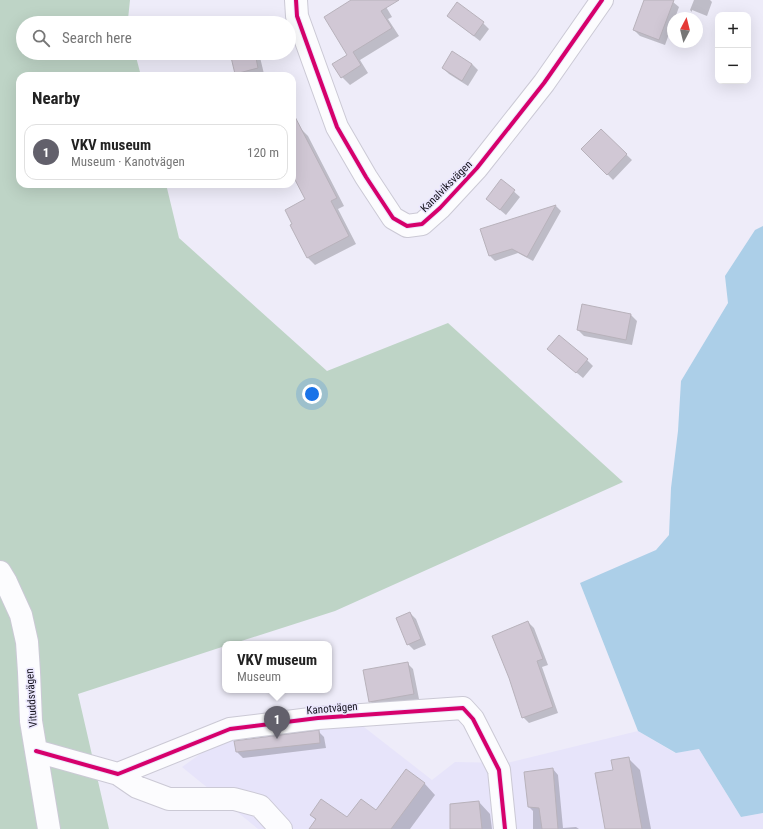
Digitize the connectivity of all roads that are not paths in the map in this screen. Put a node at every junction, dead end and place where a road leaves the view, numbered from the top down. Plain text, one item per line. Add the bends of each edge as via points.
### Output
1 (296, 0) edge
2 (602, 0) edge
3 (0, 572) edge
4 (36, 750) junction
5 (118, 774) junction
6 (49, 829) edge
7 (281, 829) edge
8 (505, 829) edge

1 - 2 street, Kanalviksvägen via 297,16 337,127 393,218 407,226 422,224 477,168 544,83
3 - 4 street, Vituddsvägen via 21,615 27,642 31,721
4 - 5 street
4 - 6 street, Vituddsvägen
5 - 7 street via 137,787 169,799 234,799 260,806
5 - 8 street, Kanotvägen via 230,729 318,718 463,708 473,719 499,770

